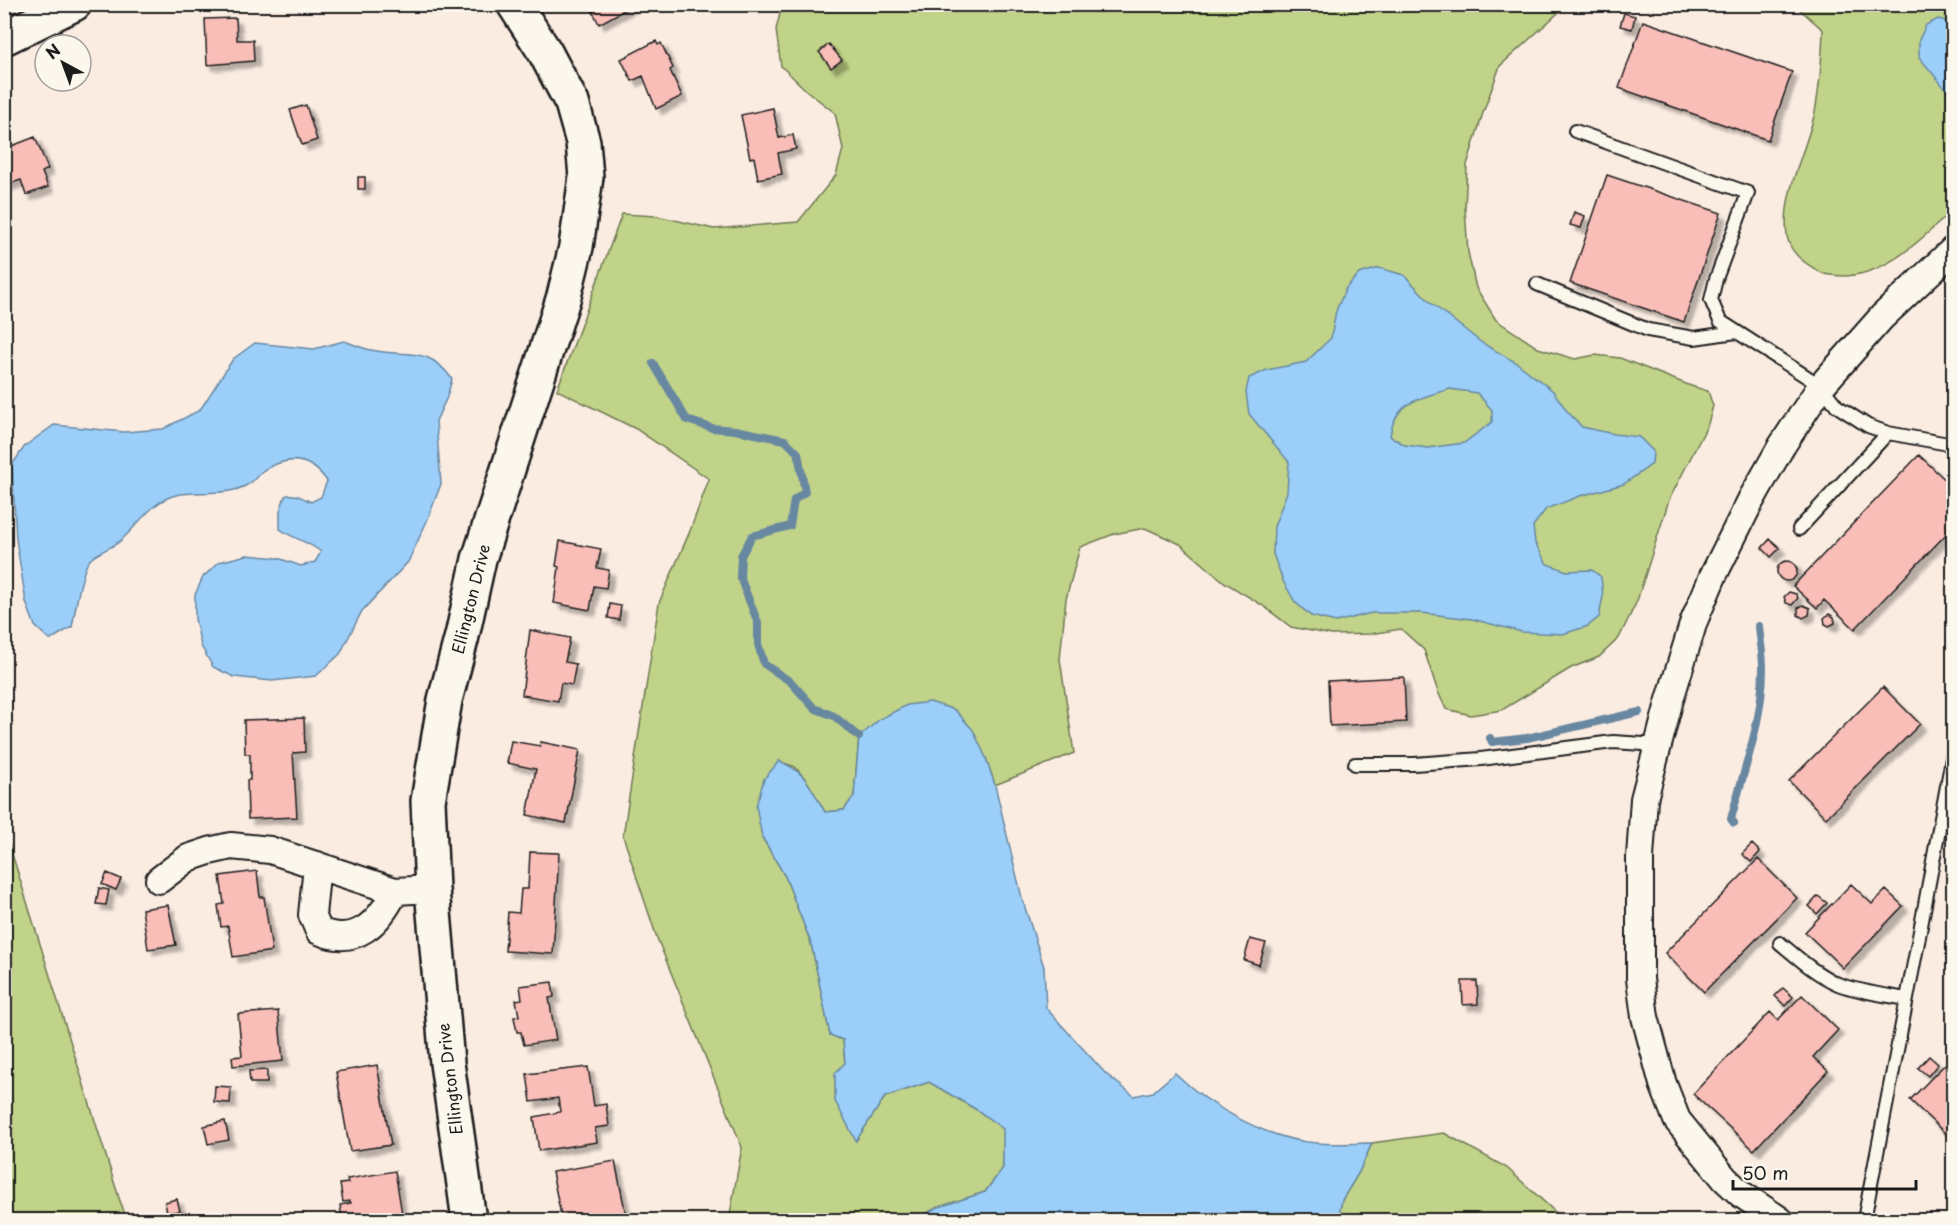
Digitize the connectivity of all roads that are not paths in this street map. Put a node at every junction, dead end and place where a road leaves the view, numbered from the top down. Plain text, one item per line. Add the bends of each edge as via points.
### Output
1 (74, 4) edge
2 (514, 4) edge
3 (4, 38) edge
4 (1575, 131) dead end
5 (1953, 249) edge
6 (1538, 284) dead end
7 (1736, 332) junction
8 (1821, 386) junction
9 (1888, 433) junction
10 (1953, 445) edge
11 (1799, 529) dead end
12 (1659, 745) junction
13 (1953, 748) edge
14 (1354, 764) dead end
15 (317, 865) junction
16 (159, 880) dead end
17 (432, 889) junction
18 (395, 891) junction
19 (1780, 943) dead end
20 (1907, 999) junction
21 (469, 1221) edge
22 (1780, 1221) edge
23 (1864, 1221) edge

1 - 3 street
2 - 17 street, Ellington Drive via 572,103 583,142 586,177 564,296 479,559 445,700 428,801
4 - 7 lane via 1748,194 1712,300 1720,321
5 - 8 street via 1882,317
6 - 7 lane via 1648,330 1694,338
7 - 8 lane
8 - 9 lane via 1837,406 1868,426
8 - 12 street via 1781,447 1713,576 1694,621
9 - 10 lane
9 - 11 lane
12 - 14 lane via 1613,742 1481,759
12 - 22 street via 1644,798 1640,857 1640,979 1645,1017 1677,1120 1725,1179
13 - 20 lane
15 - 16 street via 270,850 231,846 188,858
15 - 18 street
15 - 18 street via 312,915 319,931 332,936 346,937 367,928 378,919
17 - 18 street
17 - 21 street, Ellington Drive via 447,1063
19 - 20 lane via 1835,982
20 - 23 lane

